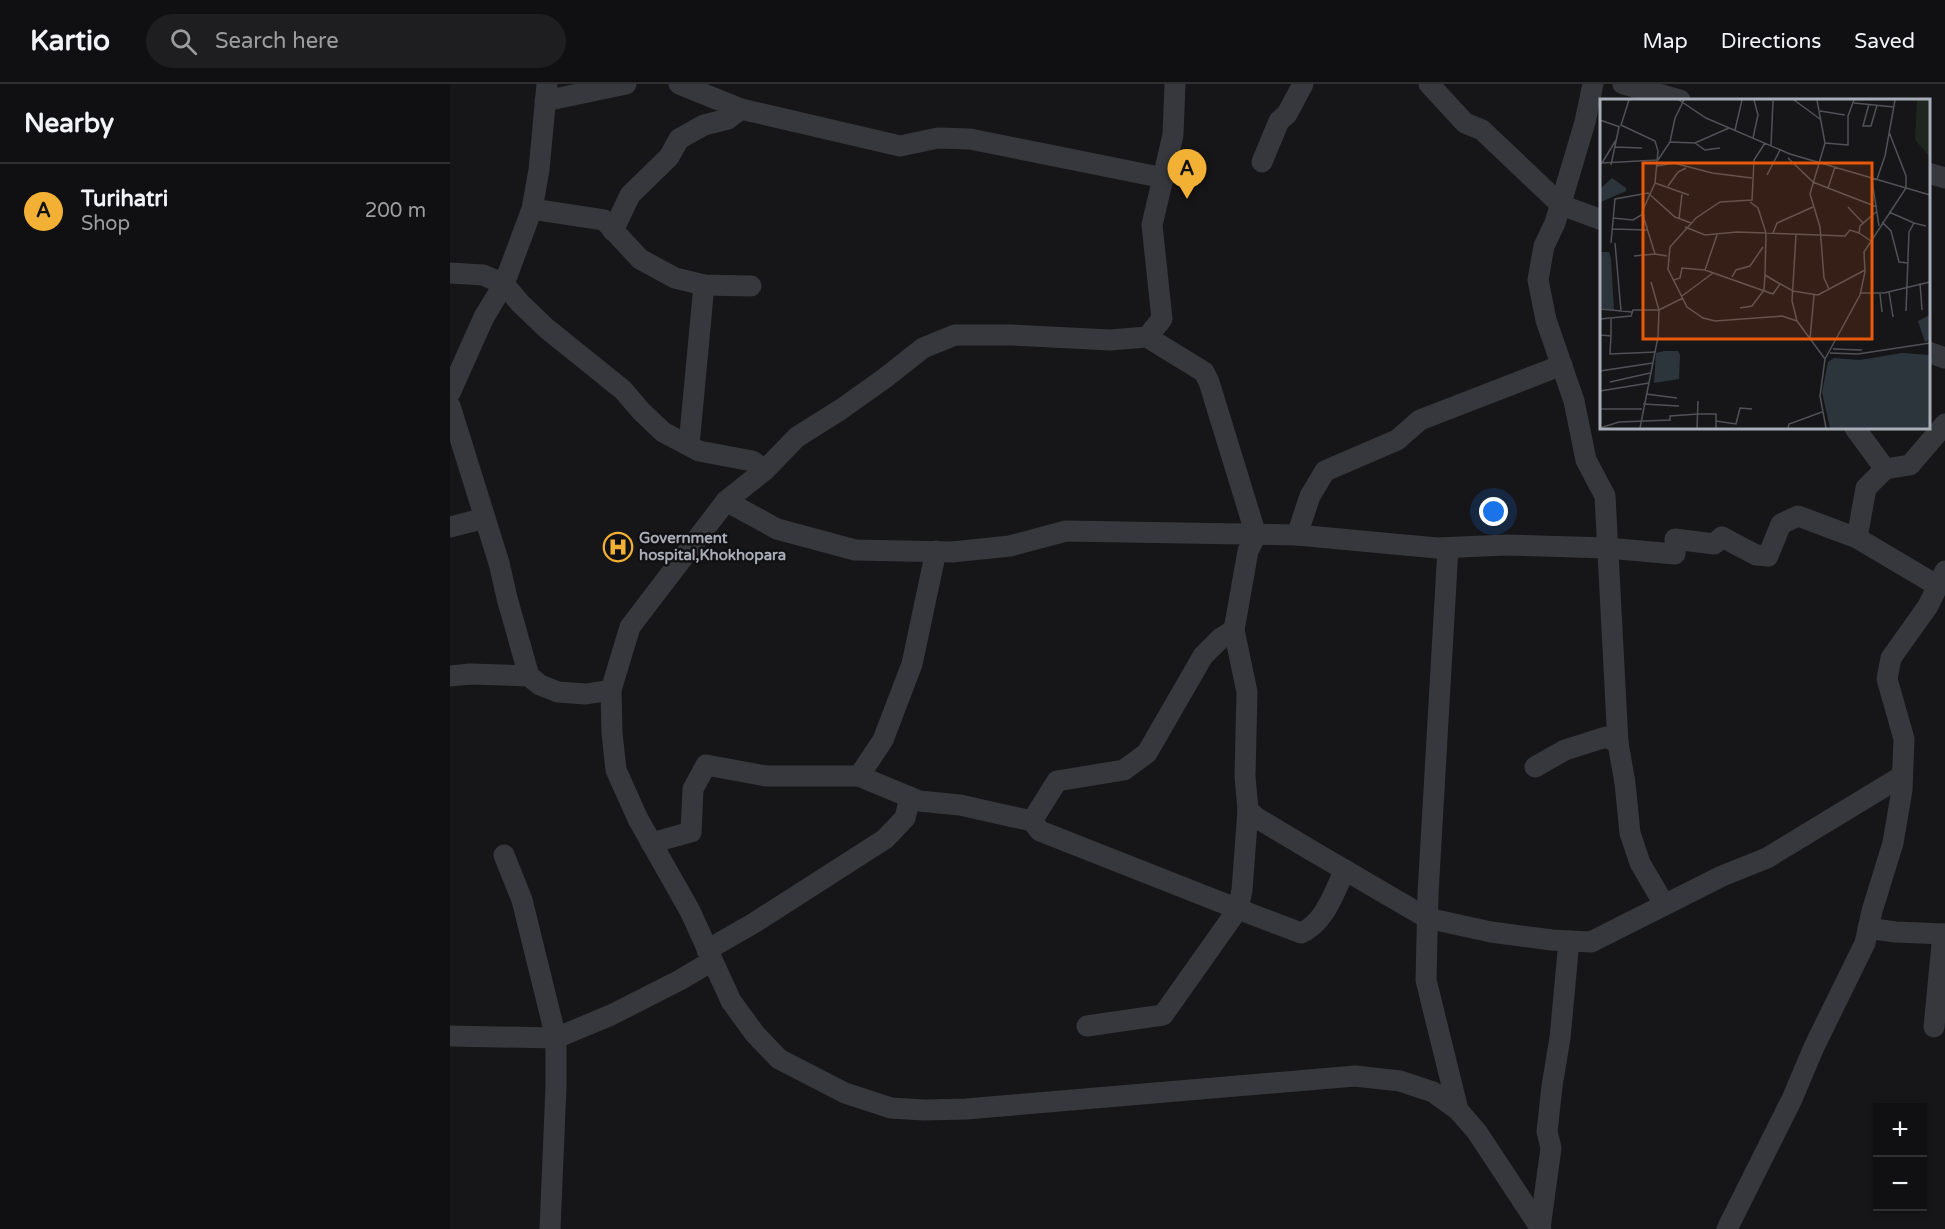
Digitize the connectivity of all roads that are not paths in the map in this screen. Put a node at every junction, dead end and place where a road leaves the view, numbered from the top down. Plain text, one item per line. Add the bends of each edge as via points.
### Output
1 (626, 84) edge
2 (679, 84) edge
3 (1175, 84) edge
4 (1303, 84) edge
5 (1429, 84) edge
6 (1593, 84) edge
7 (1623, 84) edge
8 (546, 92) edge
9 (1676, 99) edge
10 (741, 109) junction
11 (1262, 162) dead end
12 (1930, 173) edge
13 (1164, 178) junction
14 (1945, 178) edge
15 (1561, 205) junction
16 (532, 209) junction
17 (1600, 219) edge
18 (613, 231) junction
19 (450, 273) edge
20 (504, 284) junction
21 (704, 285) junction
22 (752, 286) dead end
23 (1147, 337) junction
24 (1930, 352) edge
25 (1945, 358) edge
26 (1562, 365) junction
27 (450, 406) edge
28 (1945, 424) edge
29 (1856, 429) edge
30 (689, 445) junction
31 (1885, 469) junction
32 (765, 470) junction
33 (726, 501) junction
34 (485, 518) junction
35 (450, 527) edge
36 (1256, 534) junction
37 (1297, 535) junction
38 (1857, 538) junction
39 (1448, 548) junction
40 (1607, 548) junction
41 (936, 551) junction
42 (1941, 579) edge
43 (1234, 630) junction
44 (450, 676) edge
45 (529, 676) junction
46 (611, 690) junction
47 (1618, 743) junction
48 (1535, 767) dead end
49 (859, 776) junction
50 (1902, 776) junction
51 (910, 797) junction
52 (1248, 810) junction
53 (1032, 821) junction
54 (651, 843) junction
55 (504, 855) dead end
56 (1345, 870) junction
57 (1664, 904) junction
58 (1238, 909) junction
59 (1427, 918) junction
60 (1868, 928) junction
61 (1944, 934) edge
62 (1569, 941) junction
63 (710, 956) junction
64 (1087, 1026) dead end
65 (1934, 1027) dead end
66 (450, 1036) edge
67 (556, 1038) junction
68 (1458, 1110) junction
69 (1540, 1228) edge
70 (550, 1229) edge
71 (1727, 1229) edge

1 - 8 street
2 - 10 street
3 - 13 street via 1173,135
4 - 11 street via 1279,122
5 - 15 street via 1465,123 1482,130
6 - 15 street
7 - 9 street
8 - 16 street
10 - 13 street via 900,146 938,138 970,139
10 - 18 street via 728,119 704,125 678,139 669,157 630,195
12 - 14 street
13 - 23 street via 1152,225 1162,319
15 - 17 street
15 - 26 street via 1544,246 1538,279 1545,320
16 - 18 street via 604,220
16 - 20 street
18 - 21 street via 640,259 675,278
19 - 20 street via 483,274
20 - 27 street via 484,317
20 - 30 street via 546,328 623,390 663,432
21 - 22 street
21 - 30 street
23 - 32 street via 1110,340 955,335 923,348 858,398 798,437
23 - 36 street via 1204,372
24 - 25 street
26 - 37 street via 1420,420 1397,440 1325,471 1310,496
26 - 40 street via 1586,460 1605,496
27 - 34 street
28 - 31 street via 1911,465
29 - 31 street
30 - 32 street via 699,451 752,461
31 - 38 street via 1866,488
32 - 33 street
33 - 41 street via 777,529 855,550
33 - 46 street via 630,627
34 - 35 street
34 - 45 street
36 - 37 street
36 - 41 street via 1066,531 1010,546
36 - 43 street via 1248,551
37 - 39 street
38 - 40 street via 1798,516 1781,524 1768,556 1756,555 1722,537 1714,544 1676,539 1675,554
38 - 42 street
39 - 40 street
39 - 59 street
40 - 47 street
41 - 49 street via 912,664 884,740
42 - 50 street via 1928,606 1891,658 1887,679 1904,739
43 - 52 street via 1247,692
43 - 53 street via 1203,656 1147,753 1124,770 1057,781
44 - 45 street
45 - 46 street via 558,692 586,694
46 - 54 street via 616,770
47 - 48 street via 1606,737 1565,750
47 - 57 street via 1630,833 1640,863
49 - 51 street
49 - 54 street via 766,776 706,765 693,789 692,832
50 - 57 street via 1767,858
50 - 60 street via 1893,843
51 - 53 street
51 - 63 street via 905,818 885,839
52 - 56 street
52 - 58 street
53 - 58 street via 1040,831
54 - 63 street via 690,911
55 - 67 street via 522,900
56 - 58 street via 1320,919 1301,933
56 - 59 street
57 - 62 street via 1591,942
58 - 64 street via 1163,1016
59 - 62 street via 1491,932
59 - 68 street via 1426,980
60 - 61 street
60 - 71 street via 1792,1100
61 - 65 street
62 - 69 street
63 - 67 street via 680,980
63 - 68 street via 742,1018 778,1059 845,1093 891,1108 966,1109 1355,1076 1400,1081 1433,1092
66 - 67 street
67 - 70 street
68 - 69 street via 1477,1132

